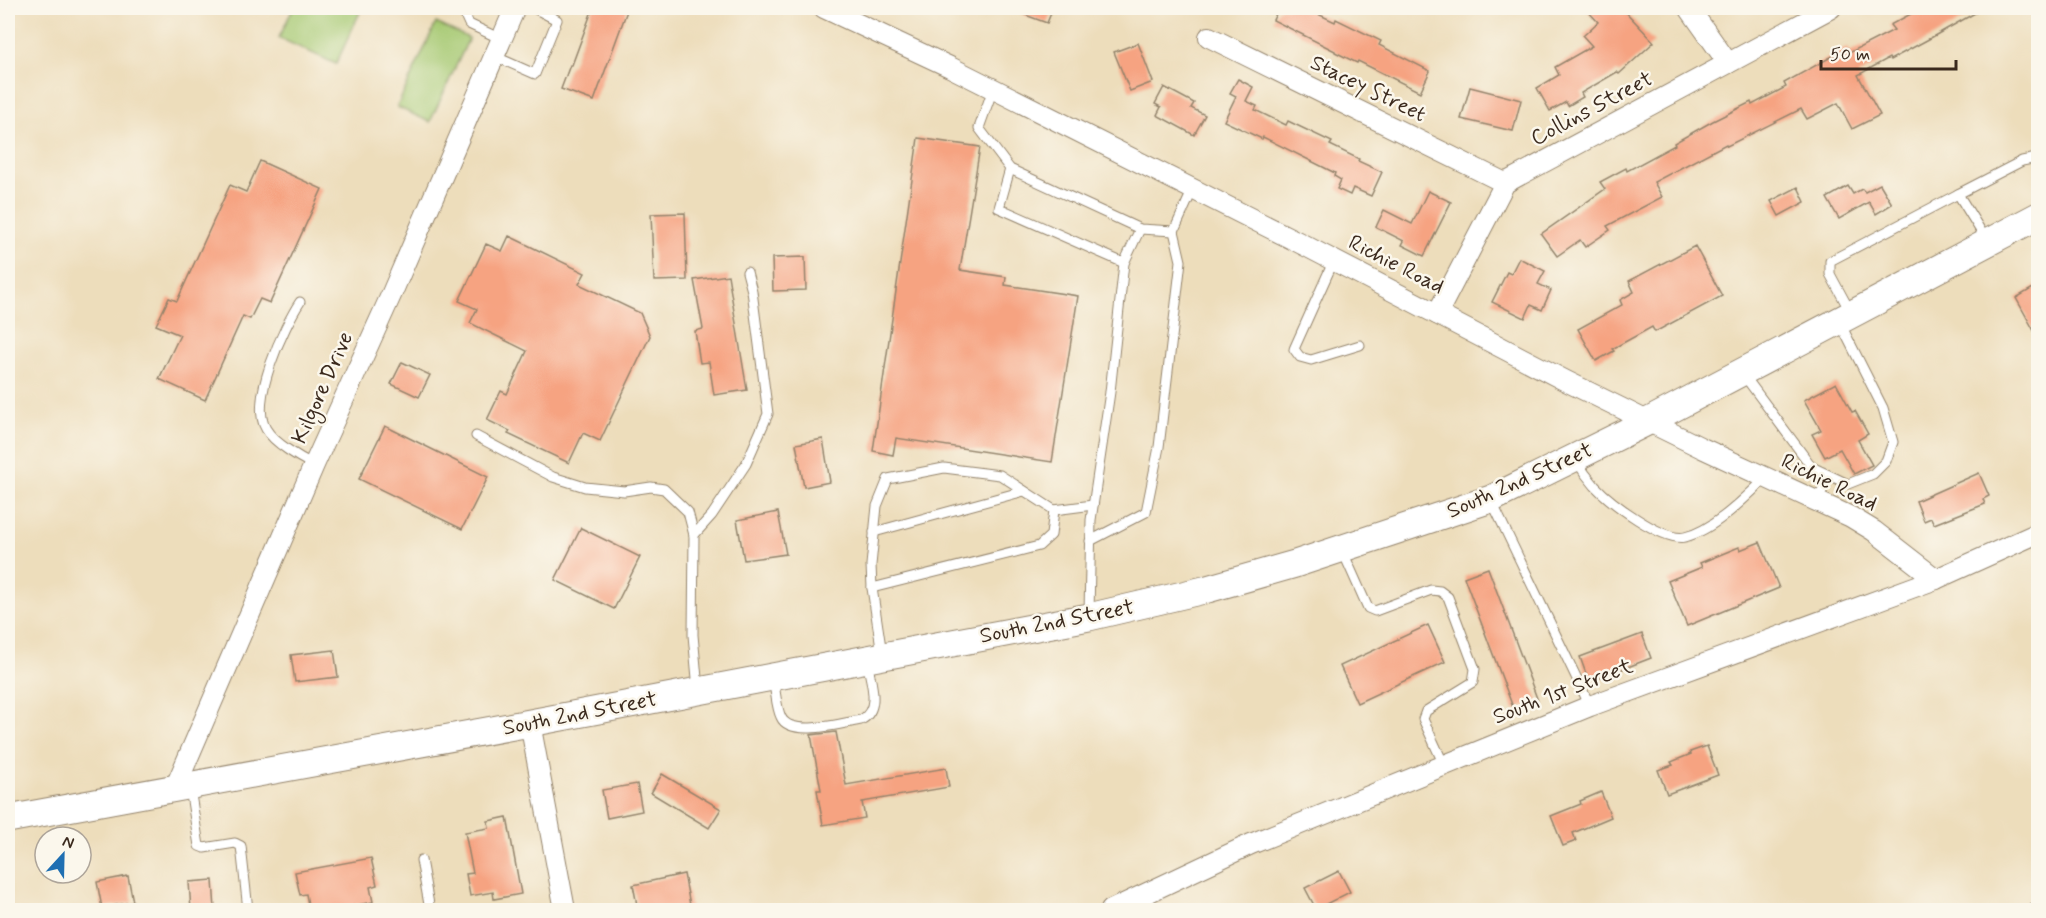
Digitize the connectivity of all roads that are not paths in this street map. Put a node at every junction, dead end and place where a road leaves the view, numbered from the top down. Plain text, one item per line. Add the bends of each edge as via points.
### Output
1 (464, 8) edge
2 (515, 8) edge
3 (534, 8) edge
4 (824, 8) edge
5 (1689, 8) edge
6 (1831, 8) edge
7 (1209, 37) dead end
8 (498, 47) junction
9 (1728, 63) junction
10 (993, 89) junction
11 (2038, 160) edge
12 (1010, 169) junction
13 (1505, 183) junction
14 (1193, 189) junction
15 (1958, 194) junction
16 (2038, 216) edge
17 (1140, 229) junction
18 (1174, 231) junction
19 (1988, 243) junction
20 (1334, 260) junction
21 (1124, 263) junction
22 (747, 272) dead end
23 (300, 302) dead end
24 (1437, 314) junction
25 (1845, 318) junction
26 (1360, 345) dead end
27 (1742, 373) junction
28 (1649, 421) junction
29 (476, 436) dead end
30 (1575, 458) junction
31 (314, 465) junction
32 (1828, 475) junction
33 (1766, 478) junction
34 (1024, 490) junction
35 (1491, 499) junction
36 (1818, 502) junction
37 (1093, 505) junction
38 (1054, 510) junction
39 (874, 532) junction
40 (2038, 533) edge
41 (694, 535) junction
42 (1090, 541) junction
43 (1342, 549) junction
44 (1936, 579) junction
45 (872, 588) junction
46 (1089, 617) junction
47 (875, 658) junction
48 (773, 678) junction
49 (698, 691) junction
50 (1590, 706) junction
51 (530, 723) junction
52 (1444, 765) junction
53 (182, 787) junction
54 (8, 819) edge
55 (421, 860) dead end
56 (248, 910) edge
57 (430, 910) edge
58 (566, 910) edge
59 (1111, 910) edge

1 - 8 lane via 469,24
2 - 8 street, Kilgore Drive
3 - 8 lane via 557,20 535,74
4 - 10 street, Richie Road
5 - 9 street
6 - 9 street, Collins Street
7 - 13 street, Stacey Street
8 - 31 street, Kilgore Drive
9 - 13 street, Collins Street
10 - 12 lane via 979,128
10 - 14 street, Richie Road
11 - 15 lane via 2022,160
12 - 17 lane
12 - 21 lane via 999,208
13 - 24 street
14 - 18 lane
14 - 20 street, Richie Road
15 - 19 lane
15 - 25 lane via 1830,261 1830,274
16 - 19 main road, South 2nd Street
17 - 18 lane
17 - 21 lane
18 - 42 lane via 1181,261 1159,447 1146,512
19 - 25 main road, South 2nd Street
20 - 24 street, Richie Road
20 - 26 lane via 1294,349 1300,357 1311,360
21 - 37 lane
22 - 41 lane via 768,414 746,464
23 - 31 lane via 268,369 263,414 265,429 296,457
24 - 28 street, Richie Road
25 - 27 main road, South 2nd Street
25 - 32 lane via 1893,442 1886,461 1873,474 1848,484
27 - 28 main road, South 2nd Street
27 - 32 lane via 1812,467
28 - 30 main road, South 2nd Street
28 - 33 street, Richie Road
29 - 41 lane via 553,477 585,488 664,489 688,512
30 - 33 lane via 1608,499 1671,537 1683,538 1698,532 1739,504
30 - 35 main road, South 2nd Street
31 - 53 street, Kilgore Drive
32 - 36 lane
33 - 36 street, Richie Road
34 - 38 lane
34 - 39 lane
34 - 39 lane via 1000,475 944,468 888,479 877,506
35 - 43 main road, South 2nd Street
35 - 50 lane
36 - 44 street, Richie Road via 1874,531
37 - 38 lane
37 - 42 lane
38 - 45 lane via 1051,535 1039,546
39 - 45 lane
40 - 44 street, South 1st Street
41 - 49 lane via 693,634
42 - 46 lane
43 - 46 main road, South 2nd Street via 1204,590
43 - 52 lane via 1368,608 1383,610 1431,590 1448,597 1475,669 1473,682 1426,711 1423,719
44 - 50 street, South 1st Street
45 - 47 lane
46 - 47 main road, South 2nd Street
47 - 48 main road, South 2nd Street
47 - 48 lane via 874,700 861,720 803,729 792,727 781,717
48 - 49 main road, South 2nd Street
49 - 51 main road, South 2nd Street
50 - 52 street, South 1st Street
51 - 53 main road, South 2nd Street
51 - 58 street
52 - 59 street, South 1st Street via 1251,844
53 - 54 main road, South 2nd Street
53 - 56 lane via 199,846 241,846
55 - 57 lane

